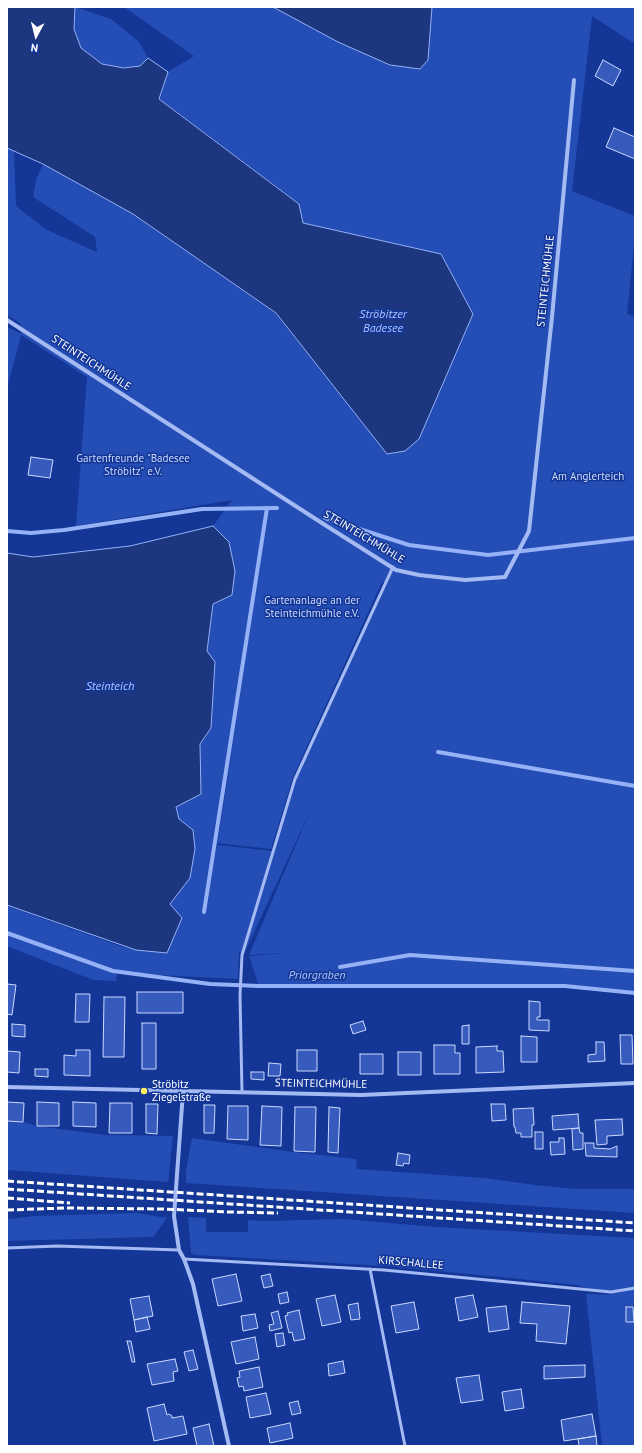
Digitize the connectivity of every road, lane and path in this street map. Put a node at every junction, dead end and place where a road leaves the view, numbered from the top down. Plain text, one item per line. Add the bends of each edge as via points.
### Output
1 (574, 80) dead end
2 (7, 320) edge
3 (393, 567) junction
4 (635, 1083) edge
5 (7, 1087) edge
6 (183, 1092) junction
7 (242, 1092) junction
8 (7, 1248) edge
9 (179, 1250) junction
10 (184, 1259) junction
11 (370, 1269) junction
12 (635, 1288) edge
13 (229, 1446) edge
14 (405, 1446) edge

1 - 3 street, STEINTEICHMÜHLE via 529,531 505,577 466,580 419,575
2 - 3 street, STEINTEICHMÜHLE
3 - 7 lane via 295,779 242,955
4 - 7 street, STEINTEICHMÜHLE via 361,1095
5 - 6 street, STEINTEICHMÜHLE
6 - 7 street, STEINTEICHMÜHLE
6 - 9 street via 174,1216
8 - 9 lane via 57,1246
9 - 10 street
10 - 11 lane, KIRSCHALLEE
10 - 13 street via 193,1284
11 - 12 lane, KIRSCHALLEE via 611,1292
11 - 14 lane

